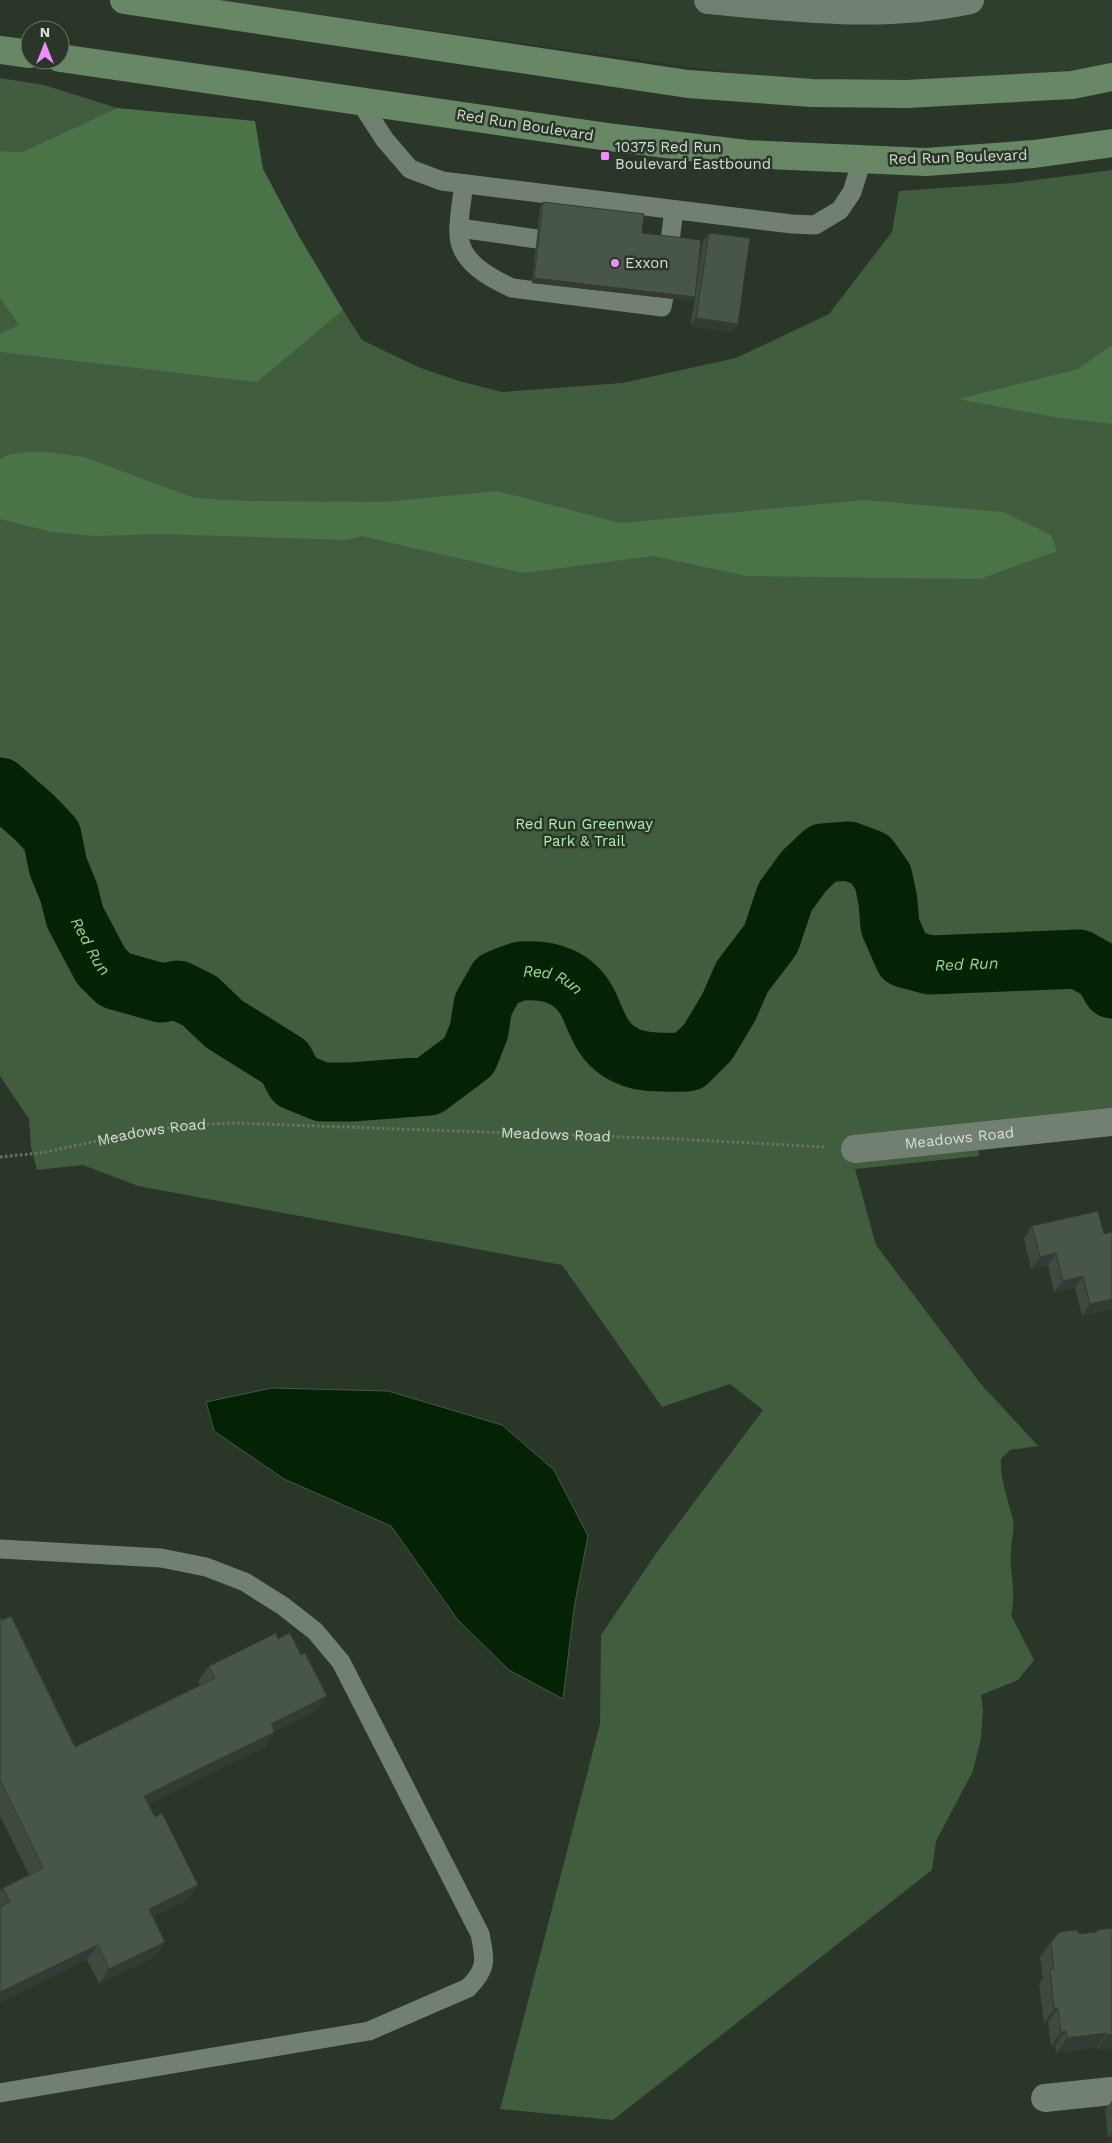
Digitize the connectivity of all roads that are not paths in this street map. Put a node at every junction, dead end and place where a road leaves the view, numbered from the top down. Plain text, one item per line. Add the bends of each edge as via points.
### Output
1 (124, 0) edge
2 (708, 0) edge
3 (970, 0) edge
4 (0, 50) edge
5 (20, 53) edge
6 (70, 59) edge
7 (1112, 77) edge
8 (359, 100) junction
9 (1112, 143) edge
10 (862, 160) junction
11 (464, 184) junction
12 (674, 210) junction
13 (459, 228) junction
14 (537, 239) edge
15 (670, 240) edge
16 (664, 297) edge
17 (1112, 1122) edge
18 (854, 1149) road end
19 (0, 1549) edge
20 (1112, 2091) edge
21 (0, 2093) edge
22 (1045, 2098) dead end

1 - 7 main road via 688,84 793,92 907,94 1072,85
2 - 3 street via 844,11 941,6
4 - 5 main road
6 - 8 main road, Red Run Boulevard
8 - 10 main road, Red Run Boulevard via 660,144 746,154
8 - 11 lane via 385,140 410,169 442,181
9 - 10 main road, Red Run Boulevard via 1034,154 926,162
10 - 12 lane via 852,192 840,210 815,225
11 - 12 lane
11 - 13 lane
12 - 15 lane
13 - 14 lane
13 - 16 lane via 458,236 464,252 474,265 492,279 512,288 662,307
17 - 18 street, Meadows Road
19 - 21 lane via 162,1558 206,1566 245,1582 315,1630 346,1671 480,1934 485,1960 481,1975 468,1988 369,2032
20 - 22 street

